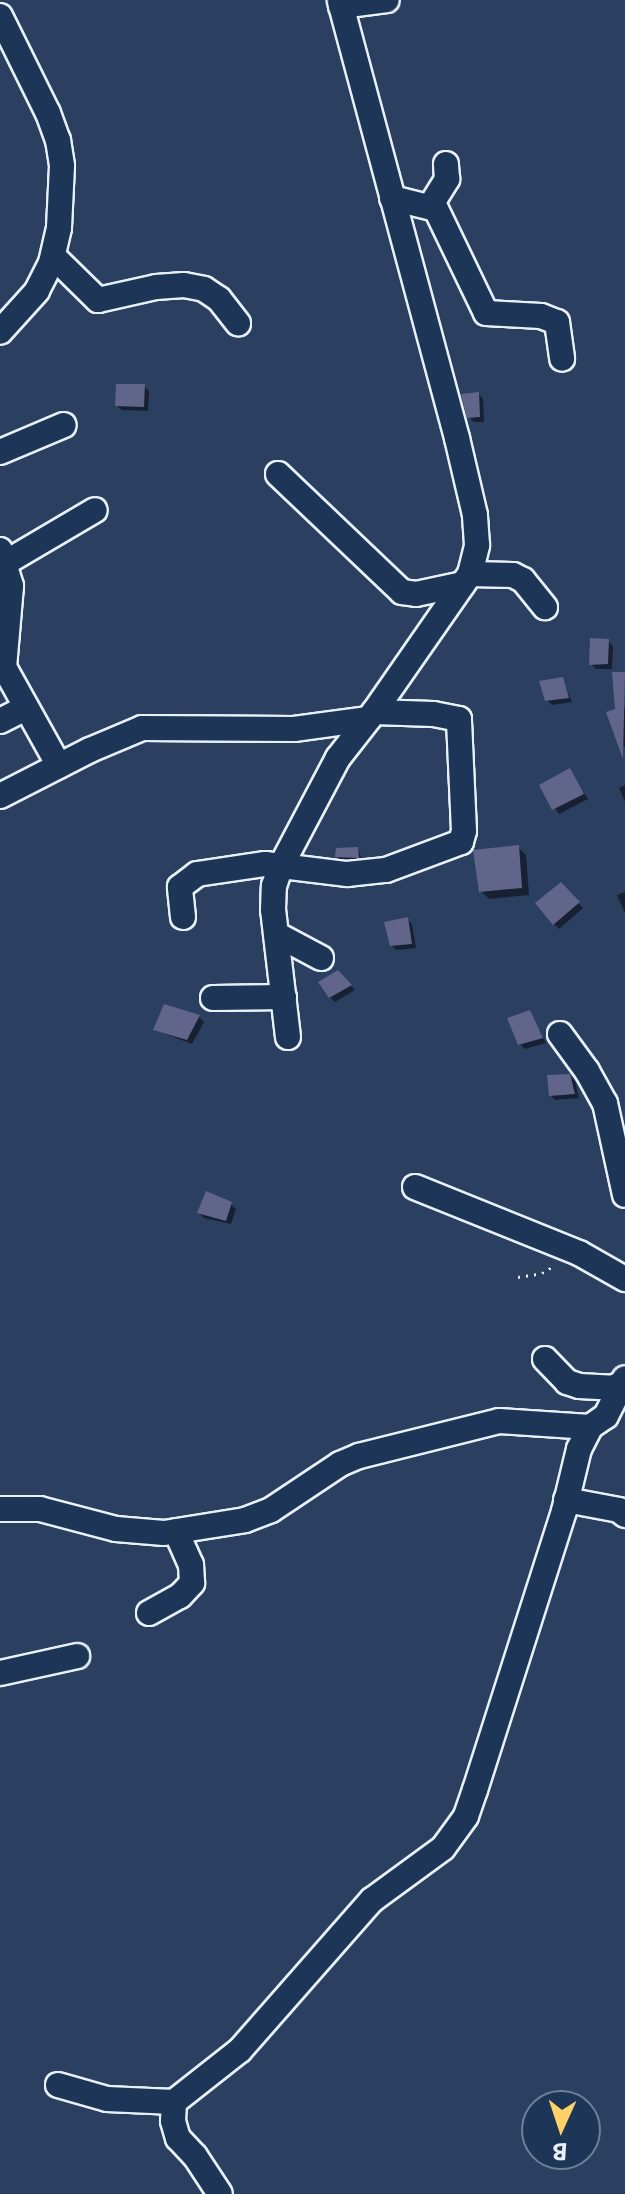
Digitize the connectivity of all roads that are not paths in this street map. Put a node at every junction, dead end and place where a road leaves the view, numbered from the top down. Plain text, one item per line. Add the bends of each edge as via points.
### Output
1 (387, 0) edge
2 (341, 3) edge
3 (0, 16) edge
4 (446, 164) dead end
5 (392, 198) junction
6 (431, 205) junction
7 (53, 256) junction
8 (238, 323) dead end
9 (0, 332) edge
10 (562, 359) dead end
11 (64, 425) dead end
12 (0, 452) edge
13 (278, 474) dead end
14 (95, 510) dead end
15 (3, 556) edge
16 (466, 579) junction
17 (545, 607) dead end
18 (25, 708) junction
19 (371, 716) junction
20 (0, 721) edge
21 (59, 766) junction
22 (0, 796) edge
23 (281, 866) junction
24 (183, 917) dead end
25 (276, 934) junction
26 (321, 958) dead end
27 (284, 997) junction
28 (213, 998) dead end
29 (560, 1034) dead end
30 (288, 1037) dead end
31 (415, 1187) dead end
32 (625, 1195) edge
33 (625, 1279) edge
34 (545, 1359) dead end
35 (624, 1381) edge
36 (590, 1427) junction
37 (566, 1500) junction
38 (0, 1509) edge
39 (625, 1515) edge
40 (176, 1531) junction
41 (149, 1613) dead end
42 (77, 1656) dead end
43 (0, 1673) edge
44 (58, 2085) dead end
45 (174, 2102) junction
46 (220, 2194) edge

1 - 2 street
2 - 5 street
3 - 7 street via 58,140 62,166
4 - 6 street via 447,179
5 - 6 street
5 - 16 street via 475,515 477,545
6 - 10 street via 486,313 552,319 560,329
7 - 8 street via 98,300 184,285 219,299
7 - 9 street via 37,291
11 - 12 street
13 - 16 street via 402,592 416,594
14 - 15 street
15 - 18 street via 11,586 4,667
16 - 17 street via 513,575
16 - 19 street
18 - 20 street
18 - 21 street
19 - 21 street via 294,729 142,728
19 - 23 street via 338,758
19 - 23 street via 433,714 459,719 461,842 386,870 347,874
21 - 22 street
23 - 24 street via 197,874 180,887
23 - 25 street via 274,886
25 - 26 street
25 - 27 street
27 - 28 street
27 - 30 street
29 - 32 street via 605,1103
31 - 33 street via 579,1253
34 - 35 street via 567,1382 579,1386 613,1388
35 - 36 street via 606,1416
36 - 37 street
36 - 40 street via 499,1421 359,1456 271,1510 245,1520
37 - 39 street
37 - 45 street via 466,1816 443,1848 372,1900 240,2050
38 - 40 street via 40,1509 138,1533
40 - 41 street via 191,1565 192,1583
42 - 43 street
44 - 45 street via 107,2099
45 - 46 street via 178,2138

